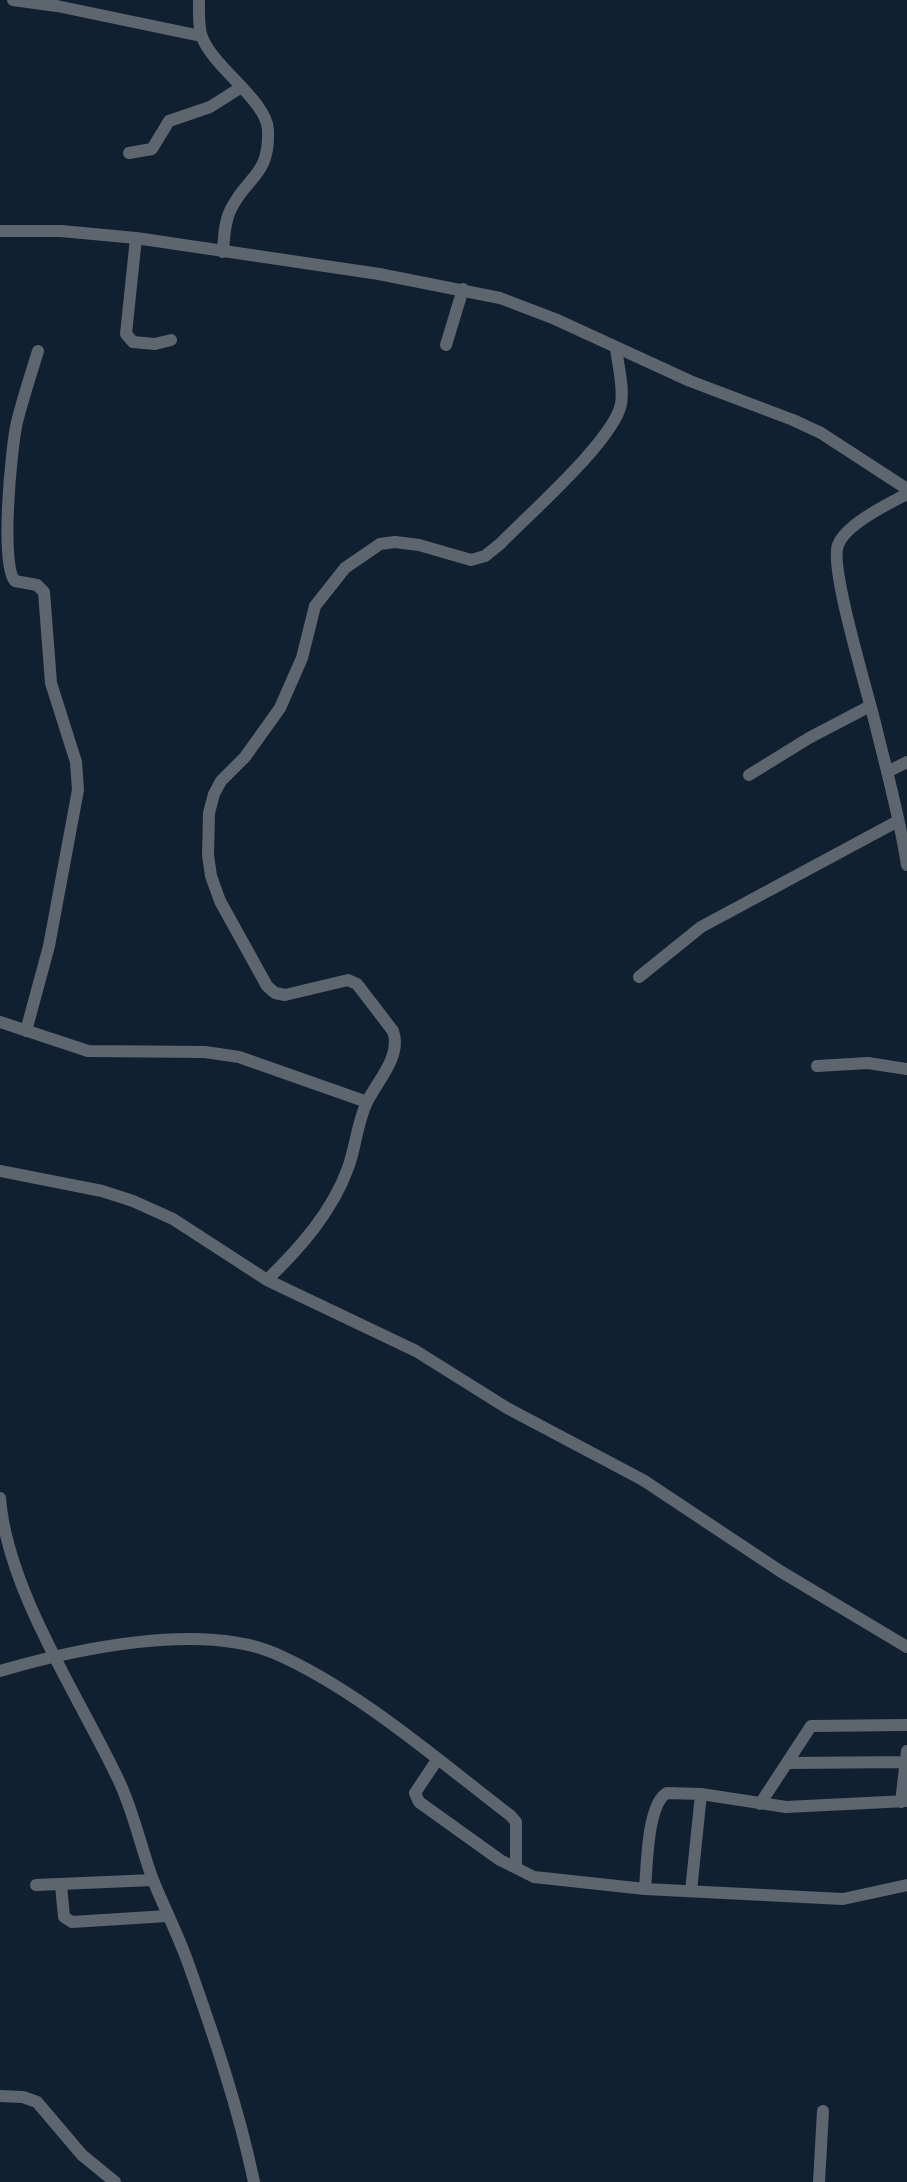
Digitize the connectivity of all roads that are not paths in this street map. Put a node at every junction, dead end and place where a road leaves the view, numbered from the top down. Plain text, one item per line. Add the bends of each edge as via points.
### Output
1 (13, 0) edge
2 (199, 0) edge
3 (201, 36) junction
4 (240, 88) junction
5 (129, 153) dead end
6 (0, 231) edge
7 (136, 238) junction
8 (223, 252) junction
9 (463, 289) junction
10 (171, 340) dead end
11 (446, 345) dead end
12 (616, 348) junction
13 (38, 351) dead end
14 (907, 489) edge
15 (907, 494) edge
16 (3, 517) edge
17 (870, 706) junction
18 (907, 762) edge
19 (887, 772) junction
20 (749, 775) dead end
21 (898, 821) junction
22 (907, 865) edge
23 (639, 977) dead end
24 (0, 1022) edge
25 (26, 1031) junction
26 (817, 1066) dead end
27 (907, 1069) edge
28 (367, 1102) junction
29 (0, 1171) edge
30 (267, 1280) junction
31 (0, 1497) edge
32 (907, 1647) edge
33 (54, 1655) junction
34 (0, 1671) edge
35 (907, 1725) edge
36 (907, 1756) edge
37 (437, 1760) junction
38 (787, 1763) junction
39 (701, 1794) junction
40 (904, 1801) edge
41 (760, 1804) junction
42 (516, 1868) junction
43 (153, 1880) junction
44 (61, 1885) junction
45 (907, 1885) edge
46 (36, 1886) dead end
47 (645, 1889) junction
48 (691, 1891) junction
49 (167, 1916) junction
50 (0, 2096) edge
51 (823, 2112) dead end
52 (115, 2182) edge
53 (254, 2182) edge
54 (819, 2182) edge

1 - 3 street
2 - 3 street
3 - 4 street
4 - 5 street via 210,107 169,121 152,149
4 - 8 street via 267,120 266,159 229,213
6 - 7 street via 62,231
7 - 8 street
7 - 10 street via 126,334 133,342 155,344
8 - 9 street
9 - 11 street
9 - 12 street via 511,302
12 - 14 street via 820,434
12 - 28 street via 622,395 609,427 590,452 500,544 485,556 471,560 419,545 380,544 345,568 315,606 302,658 280,708 214,794 209,813 211,876 220,901 267,986 285,995 348,980 357,984 393,1031 395,1052
13 - 16 street via 17,423
15 - 17 street via 867,517 844,536 837,548 843,599
16 - 25 street via 9,575 44,591 51,683 77,773 76,810 49,946
17 - 19 street
17 - 20 street
18 - 19 street
19 - 21 street
21 - 22 street
21 - 23 street via 701,927
24 - 25 street
25 - 28 street via 88,1051 231,1055
26 - 27 street via 868,1063
28 - 30 street via 343,1181 306,1240
29 - 30 street via 133,1201 173,1219
30 - 32 street via 416,1351 507,1408 643,1480 780,1571
31 - 33 street via 18,1572
33 - 34 street
33 - 37 street via 121,1644 187,1640 227,1641 272,1653 336,1685
33 - 43 street via 120,1784
35 - 38 street via 814,1725 806,1731
36 - 38 street
36 - 40 street
37 - 42 street via 516,1822
37 - 42 street via 415,1793 419,1802
38 - 41 street
39 - 41 street
39 - 47 street via 667,1793 660,1798 650,1831
39 - 48 street
40 - 41 street via 816,1807
42 - 47 street via 534,1877
43 - 44 street
43 - 49 street
44 - 46 street
44 - 49 street via 64,1917 72,1922
45 - 48 street via 843,1899
47 - 48 street
49 - 53 street via 186,1959 237,2110
50 - 52 street via 37,2102 82,2155
51 - 54 street

